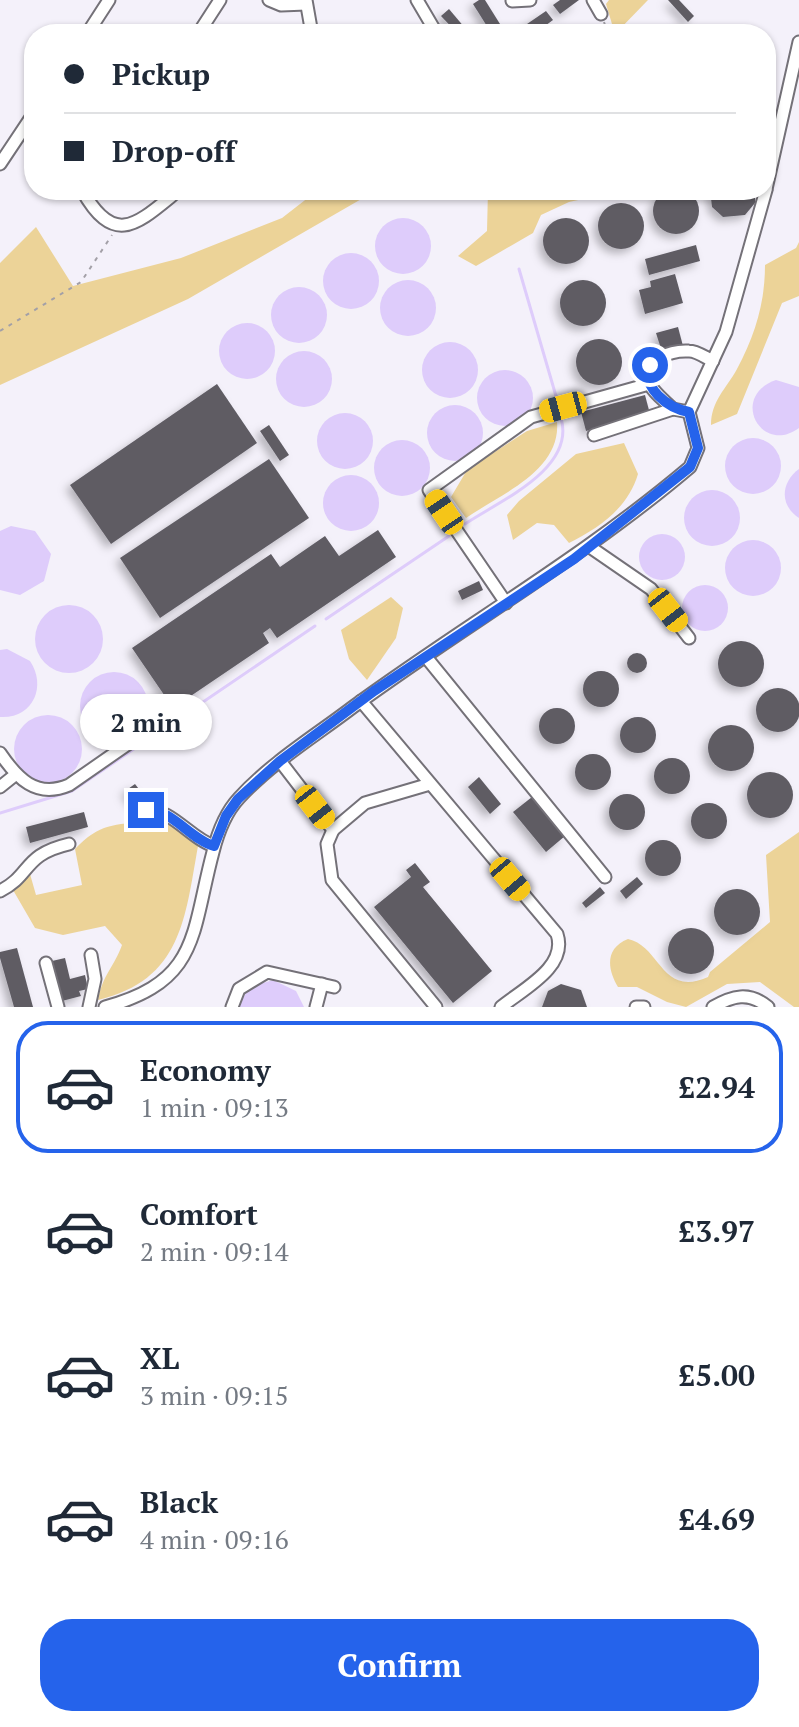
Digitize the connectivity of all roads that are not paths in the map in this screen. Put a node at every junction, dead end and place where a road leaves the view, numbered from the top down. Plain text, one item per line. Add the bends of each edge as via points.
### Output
1 (109, 0) edge
2 (220, 0) edge
3 (269, 0) edge
4 (417, 0) edge
5 (530, 0) edge
6 (593, 0) edge
7 (512, 1) edge
8 (306, 2) edge
9 (601, 14) dead end
10 (93, 24) edge
11 (204, 24) edge
12 (310, 24) edge
13 (431, 24) edge
14 (799, 42) edge
15 (24, 128) edge
16 (21, 132) junction
17 (24, 134) edge
18 (776, 145) edge
19 (0, 164) edge
20 (89, 200) edge
21 (166, 200) edge
22 (763, 200) edge
23 (713, 361) junction
24 (649, 384) junction
25 (673, 409) junction
26 (689, 412) junction
27 (594, 435) dead end
28 (590, 547) junction
29 (506, 603) junction
30 (689, 638) dead end
31 (426, 657) junction
32 (361, 701) junction
33 (161, 721) dead end
34 (0, 753) edge
35 (280, 761) junction
36 (15, 775) junction
37 (430, 784) junction
38 (0, 787) edge
39 (139, 814) dead end
40 (333, 830) junction
41 (69, 844) dead end
42 (214, 846) junction
43 (605, 877) dead end
44 (0, 891) edge
45 (91, 955) dead end
46 (46, 963) dead end
47 (58, 1007) edge
48 (89, 1007) edge
49 (105, 1007) edge
50 (232, 1007) edge
51 (316, 1007) edge
52 (436, 1007) edge
53 (501, 1007) edge
54 (636, 1007) edge
55 (644, 1007) edge
56 (713, 1007) edge
57 (768, 1007) edge

1 - 10 street
2 - 11 street
3 - 8 street via 281,5
4 - 13 street
5 - 7 street
6 - 9 street
8 - 12 street
14 - 18 street
15 - 16 street
16 - 17 street
16 - 19 street
20 - 21 street via 99,216 116,227 136,224
22 - 23 street
23 - 24 street via 689,351 662,356 650,365
23 - 26 street
24 - 25 street
24 - 29 street via 531,417 434,482 429,490
25 - 26 street
25 - 27 street
26 - 28 street via 698,448 690,467
28 - 29 street
28 - 30 street via 651,589
29 - 31 street
31 - 32 street
31 - 43 street
32 - 35 street
32 - 37 street
33 - 36 street via 62,788 32,786
34 - 36 street
35 - 40 street
35 - 42 street via 238,799
36 - 38 street
37 - 40 street via 365,803
37 - 53 street via 559,939 558,957 550,968
39 - 42 street via 159,812
40 - 52 street via 327,844 332,880
41 - 44 street via 35,856 17,880
42 - 49 street via 193,934 180,963 150,992
45 - 48 street via 95,979
46 - 47 street
50 - 51 street via 239,989 267,972 328,985
54 - 55 street
56 - 57 street via 738,996

